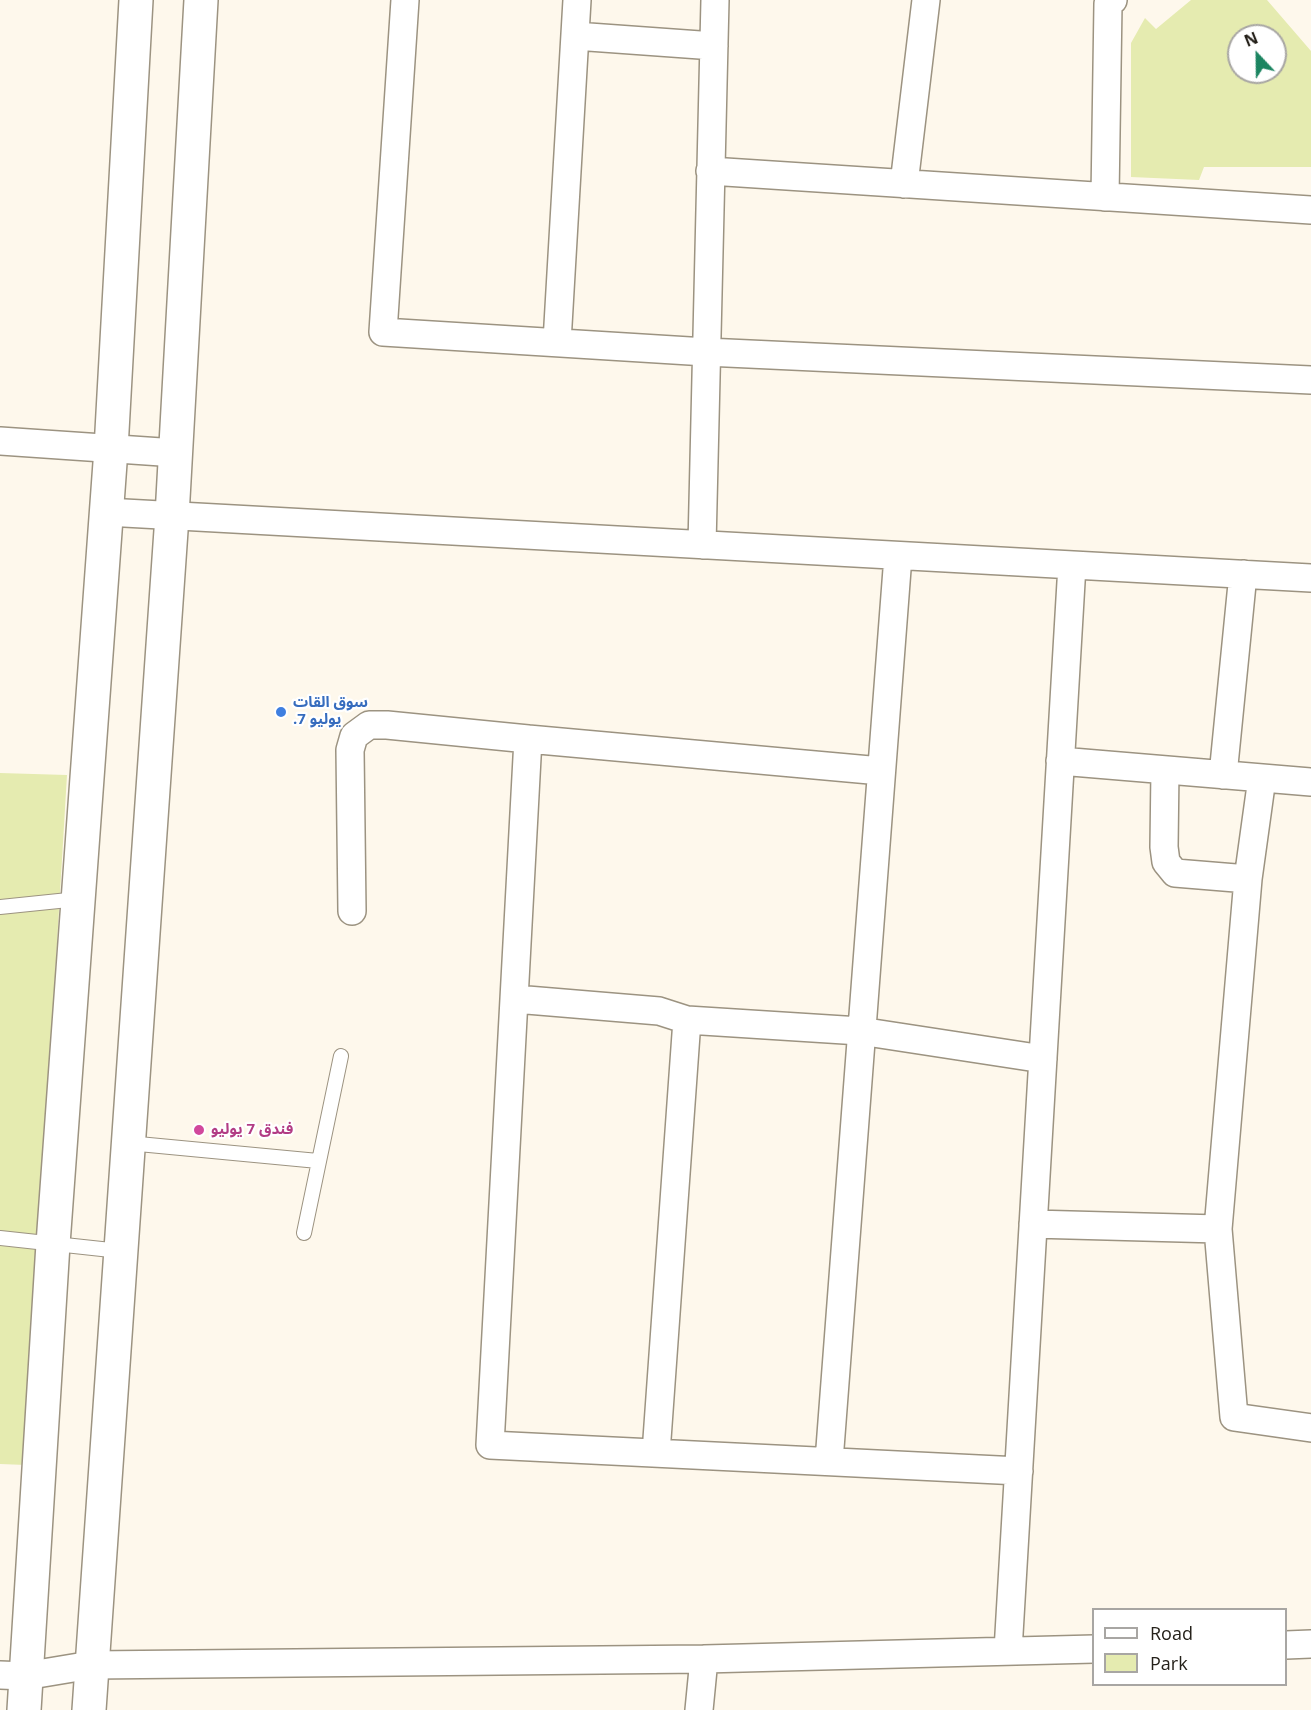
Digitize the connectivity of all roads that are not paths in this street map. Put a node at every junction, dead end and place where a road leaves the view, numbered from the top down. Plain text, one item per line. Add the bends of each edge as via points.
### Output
1 (136, 0) edge
2 (201, 0) edge
3 (405, 0) edge
4 (577, 0) edge
5 (715, 0) edge
6 (926, 0) edge
7 (1113, 0) edge
8 (575, 36) junction
9 (714, 46) junction
10 (710, 171) junction
11 (904, 184) junction
12 (1105, 197) junction
13 (1311, 210) edge
14 (556, 342) junction
15 (706, 352) junction
16 (1311, 380) edge
17 (0, 441) edge
18 (111, 449) junction
19 (176, 453) junction
20 (106, 512) junction
21 (172, 516) junction
22 (702, 545) junction
23 (898, 556) junction
24 (1072, 565) junction
25 (1243, 574) junction
26 (1311, 578) edge
27 (528, 739) junction
28 (1060, 761) junction
29 (1164, 770) junction
30 (881, 771) junction
31 (1223, 775) junction
32 (1262, 778) junction
33 (1311, 782) edge
34 (1248, 879) junction
35 (78, 899) junction
36 (0, 907) edge
37 (352, 911) dead end
38 (515, 999) junction
39 (687, 1020) junction
40 (860, 1031) junction
41 (341, 1056) dead end
42 (1043, 1059) junction
43 (128, 1143) junction
44 (318, 1161) junction
45 (1033, 1224) junction
46 (1218, 1229) junction
47 (304, 1233) dead end
48 (0, 1238) edge
49 (53, 1244) junction
50 (120, 1251) junction
51 (1311, 1428) edge
52 (656, 1453) junction
53 (829, 1461) junction
54 (1019, 1471) junction
55 (1311, 1644) edge
56 (1287, 1645) edge
57 (1092, 1649) edge
58 (1008, 1652) junction
59 (704, 1659) junction
60 (91, 1665) junction
61 (13, 1676) edge
62 (24, 1710) edge
63 (89, 1710) edge
64 (699, 1710) edge

1 - 18 main road
2 - 19 main road
3 - 14 street via 383,332
4 - 8 street
5 - 9 street
6 - 11 street
7 - 12 street via 1108,4
8 - 9 street
8 - 14 street
9 - 10 street
10 - 11 street
10 - 15 street
11 - 12 street
12 - 13 street
14 - 15 street
15 - 16 street
15 - 22 street
17 - 18 street
18 - 19 street
18 - 20 main road
19 - 21 main road
20 - 21 street
20 - 35 main road
21 - 22 street
21 - 43 main road
22 - 23 street
23 - 24 street
23 - 30 street
24 - 25 street
24 - 28 street
25 - 26 street
25 - 31 street
27 - 30 street
27 - 37 street via 387,725 369,725 354,736 350,750
27 - 38 street
28 - 29 street
28 - 42 street
29 - 31 street
29 - 34 street via 1166,862 1175,873
30 - 40 street
31 - 32 street
32 - 33 street
32 - 34 street
34 - 46 street
35 - 36 lane
35 - 49 main road
38 - 39 street via 659,1011
38 - 52 street via 490,1445
39 - 40 street
39 - 52 street
40 - 42 street
40 - 53 street
41 - 44 lane
42 - 45 street
43 - 44 lane
43 - 50 main road
44 - 47 lane
45 - 46 street
45 - 54 street
46 - 51 street via 1234,1418
48 - 49 lane
49 - 50 lane
49 - 61 main road
50 - 60 main road
52 - 53 street
53 - 54 street
54 - 58 street
55 - 56 street
57 - 58 street
58 - 59 street
59 - 60 street
59 - 64 street
60 - 61 street
60 - 63 main road
61 - 62 main road

